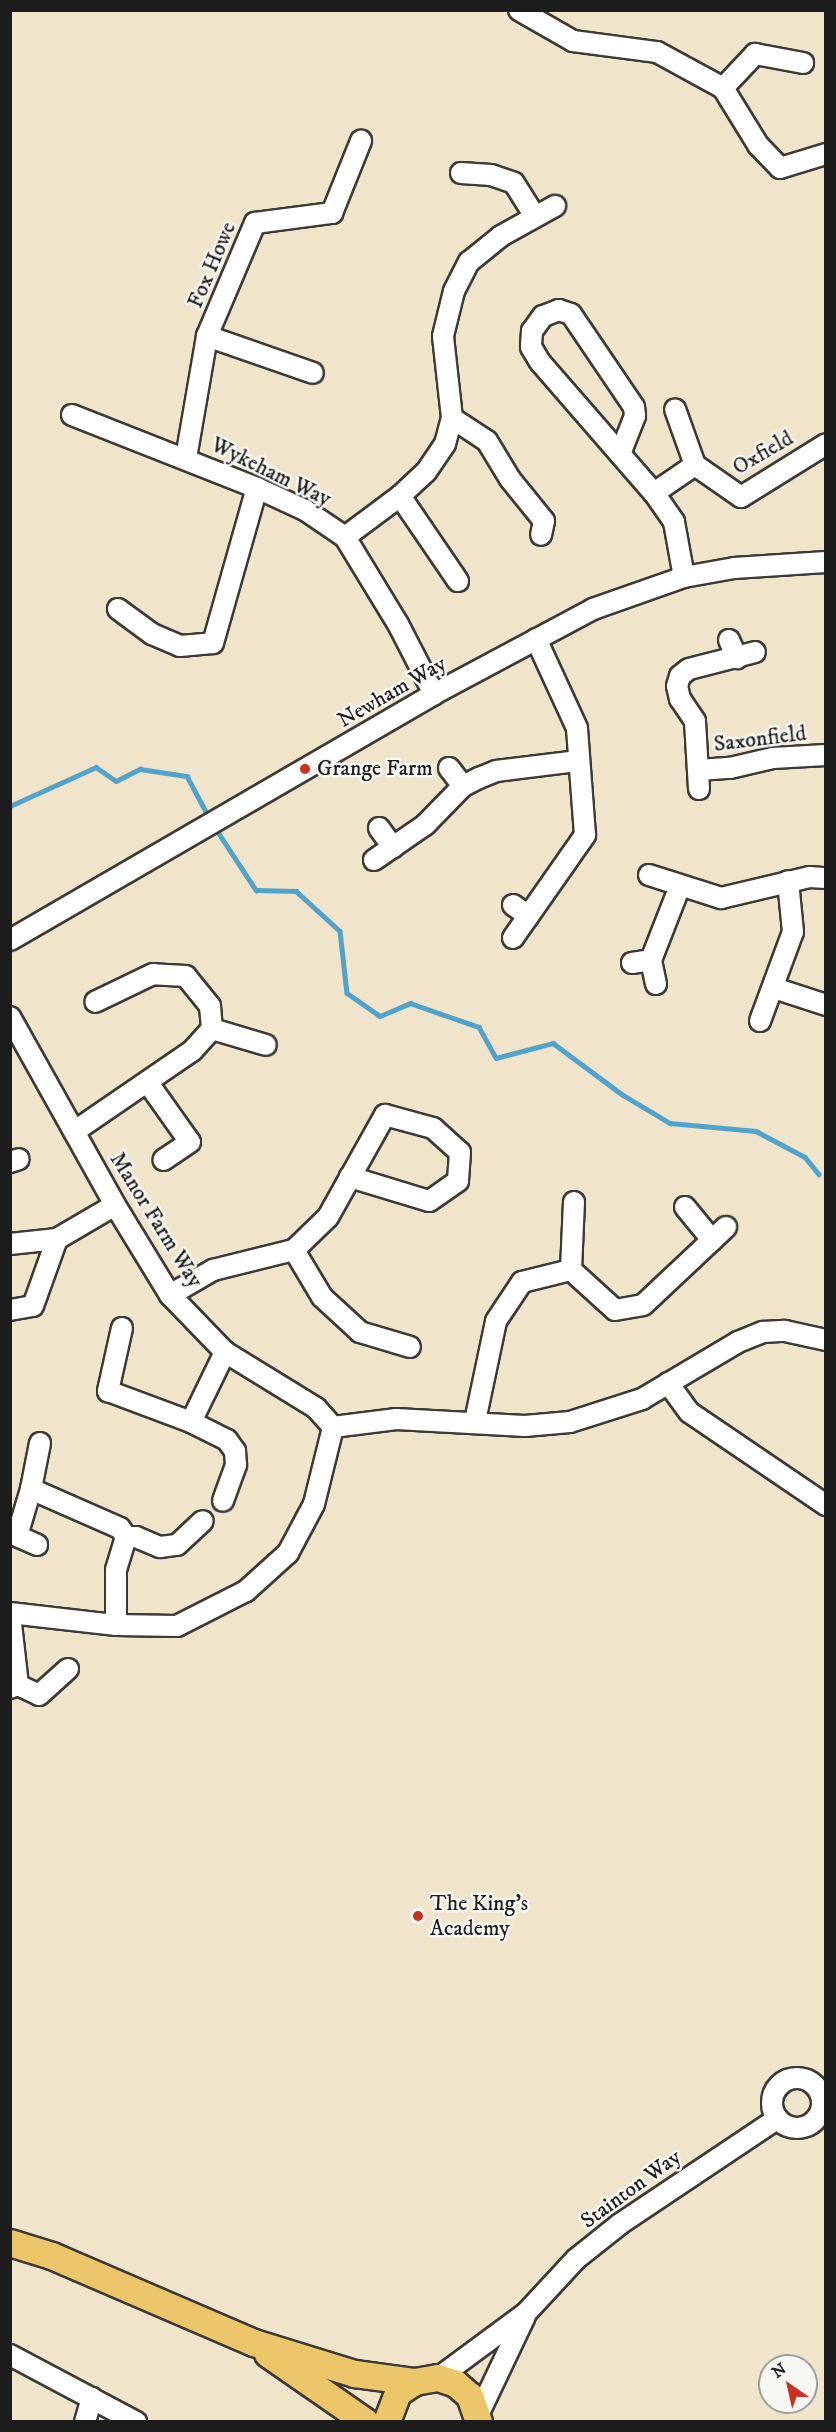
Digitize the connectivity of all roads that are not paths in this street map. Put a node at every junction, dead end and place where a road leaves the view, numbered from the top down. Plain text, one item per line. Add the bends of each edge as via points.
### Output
1 (519, 10) edge
2 (803, 63) dead end
3 (723, 88) junction
4 (361, 141) dead end
5 (825, 154) edge
6 (461, 173) dead end
7 (555, 206) dead end
8 (535, 216) junction
9 (207, 336) junction
10 (313, 373) dead end
11 (675, 409) dead end
12 (72, 415) dead end
13 (452, 418) junction
14 (825, 444) edge
15 (620, 454) junction
16 (186, 458) junction
17 (695, 465) junction
18 (257, 488) junction
19 (654, 493) junction
20 (400, 496) junction
21 (541, 535) dead end
22 (345, 537) junction
23 (825, 562) edge
24 (684, 577) junction
25 (458, 581) dead end
26 (118, 609) dead end
27 (536, 639) junction
28 (729, 640) dead end
29 (434, 694) junction
30 (825, 755) edge
31 (578, 761) junction
32 (449, 768) dead end
33 (463, 786) junction
34 (379, 828) dead end
35 (393, 848) junction
36 (374, 860) dead end
37 (649, 875) dead end
38 (825, 878) edge
39 (788, 881) junction
40 (680, 886) junction
41 (513, 938) dead end
42 (10, 940) edge
43 (656, 984) dead end
44 (774, 988) junction
45 (95, 1002) dead end
46 (825, 1005) edge
47 (10, 1017) edge
48 (760, 1021) dead end
49 (212, 1029) junction
50 (266, 1045) dead end
51 (148, 1083) junction
52 (75, 1131) junction
53 (163, 1160) dead end
54 (350, 1177) junction
55 (574, 1202) dead end
56 (115, 1205) junction
57 (685, 1207) dead end
58 (57, 1239) junction
59 (10, 1244) edge
60 (294, 1250) junction
61 (571, 1270) junction
62 (170, 1295) junction
63 (10, 1310) edge
64 (122, 1328) dead end
65 (825, 1340) edge
66 (410, 1347) dead end
67 (225, 1352) junction
68 (669, 1383) junction
69 (191, 1422) junction
70 (475, 1422) junction
71 (333, 1427) junction
72 (40, 1443) dead end
73 (31, 1489) junction
74 (223, 1501) dead end
75 (825, 1505) edge
76 (203, 1521) dead end
77 (126, 1538) junction
78 (38, 1545) dead end
79 (10, 1614) edge
80 (117, 1625) junction
81 (68, 1669) dead end
82 (14, 1686) edge
83 (823, 2090) edge
84 (777, 2119) junction
85 (10, 2243) edge
86 (526, 2313) junction
87 (254, 2343) junction
88 (10, 2355) edge
89 (426, 2380) junction
90 (92, 2398) junction
91 (481, 2418) edge
92 (85, 2421) edge
93 (136, 2421) edge
94 (366, 2421) edge
95 (387, 2421) edge

1 - 3 street via 573,41 657,52
2 - 3 street via 754,54
3 - 5 street via 758,145 780,168
4 - 9 street, Fox Howe via 332,213 255,223
6 - 8 street via 491,175 514,183
7 - 8 street
8 - 13 street via 480,250 454,291 443,336
9 - 10 street, Fox Howe
9 - 16 street, Fox Howe
11 - 17 street
12 - 16 street, Wykeham Way
13 - 20 street via 445,444 426,472
13 - 21 street via 487,441 510,479 544,521
14 - 17 street, Oxfield via 741,497
15 - 15 street via 635,416 634,407 571,314 559,310 543,316 532,331 531,346
15 - 19 street
16 - 18 street, Wykeham Way
17 - 19 street
18 - 22 street, Wykeham Way via 304,510
18 - 26 street via 213,643 180,646 152,634
19 - 24 street via 674,522
20 - 22 street
20 - 25 street
22 - 29 street, Wykeham Way via 398,624
23 - 24 street, Newham Way via 734,568
24 - 27 street, Newham Way via 593,609
27 - 29 street, Newham Way
27 - 31 street via 577,728
28 - 30 street, Saxonfield via 746,655 689,669 680,676 677,686 680,699 694,720 699,780 773,758
29 - 42 street, Newham Way
31 - 33 street via 496,771
31 - 41 street via 585,835 521,911
32 - 33 street
33 - 35 street via 425,825
34 - 35 street
35 - 36 street
37 - 40 street
38 - 39 street
39 - 40 street via 721,898
39 - 44 street via 794,932
40 - 43 street via 642,962
44 - 46 street
44 - 48 street
45 - 49 street via 153,974 186,976 210,1006
47 - 52 street, Manor Farm Way
49 - 50 street
49 - 51 street via 192,1051
51 - 52 street
51 - 53 street via 190,1142
52 - 56 street, Manor Farm Way
54 - 54 street via 385,1115 433,1128 460,1152 458,1181 429,1201
54 - 60 street via 328,1217
55 - 61 street
56 - 58 street
56 - 62 street, Manor Farm Way
57 - 61 street via 719,1234 644,1305 615,1310
58 - 59 street
58 - 63 street via 33,1306
60 - 62 street via 213,1270
60 - 66 street via 322,1298 360,1332
61 - 70 street via 522,1282 496,1321
62 - 67 street, Manor Farm Way
64 - 69 street via 108,1391
65 - 68 street via 785,1331 764,1332 738,1342
67 - 69 street
67 - 71 street, Manor Farm Way via 316,1408
68 - 70 street via 642,1399 570,1422 525,1426
68 - 75 street via 689,1412
69 - 74 street via 227,1440 235,1451 236,1466
70 - 71 street via 396,1419
71 - 80 street via 314,1504 288,1553 246,1591 177,1626
72 - 73 street
73 - 77 street via 120,1528
73 - 78 street via 17,1536
76 - 77 street via 177,1545 160,1547 136,1537
77 - 80 street via 116,1570
79 - 80 street
79 - 82 street
81 - 82 street via 39,1695
83 - 84 street via 822,2109 810,2125 795,2128
83 - 84 street via 801,2078 781,2082 771,2100
84 - 86 street, Stainton Way via 620,2224 576,2259
85 - 87 main road via 52,2256
86 - 89 street, Stainton Way
86 - 91 street, Stainton Way
87 - 89 main road via 355,2374
87 - 94 main road
88 - 90 street
89 - 91 main road via 456,2384 470,2396
89 - 95 main road via 398,2393
90 - 92 street
90 - 93 street

